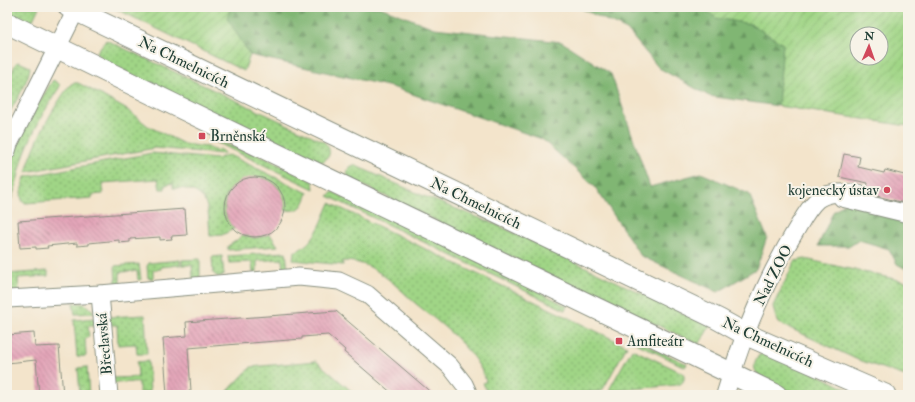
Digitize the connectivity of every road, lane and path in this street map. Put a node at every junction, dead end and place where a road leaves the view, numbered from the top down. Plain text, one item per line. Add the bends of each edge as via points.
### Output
1 (72, 9) edge
2 (7, 23) edge
3 (58, 48) junction
4 (8, 146) edge
5 (859, 193) dead end
6 (828, 195) junction
7 (908, 214) edge
8 (100, 294) junction
9 (7, 299) edge
10 (745, 334) junction
11 (731, 374) junction
12 (109, 395) edge
13 (469, 395) edge
14 (725, 395) edge
15 (776, 395) edge
16 (885, 395) edge

1 - 3 street
1 - 10 street, Na Chmelnicích
2 - 3 street
3 - 4 street
3 - 11 street
5 - 6 street, Nad ZOO
6 - 7 street
6 - 10 street, Nad ZOO via 818,199 809,209 785,248
8 - 9 street
8 - 12 street, Břeclavská
8 - 13 street via 299,277 339,281 367,294 450,366
10 - 11 street, Nad ZOO
10 - 16 street, Na Chmelnicích
11 - 14 street, Nad ZOO
11 - 15 street

